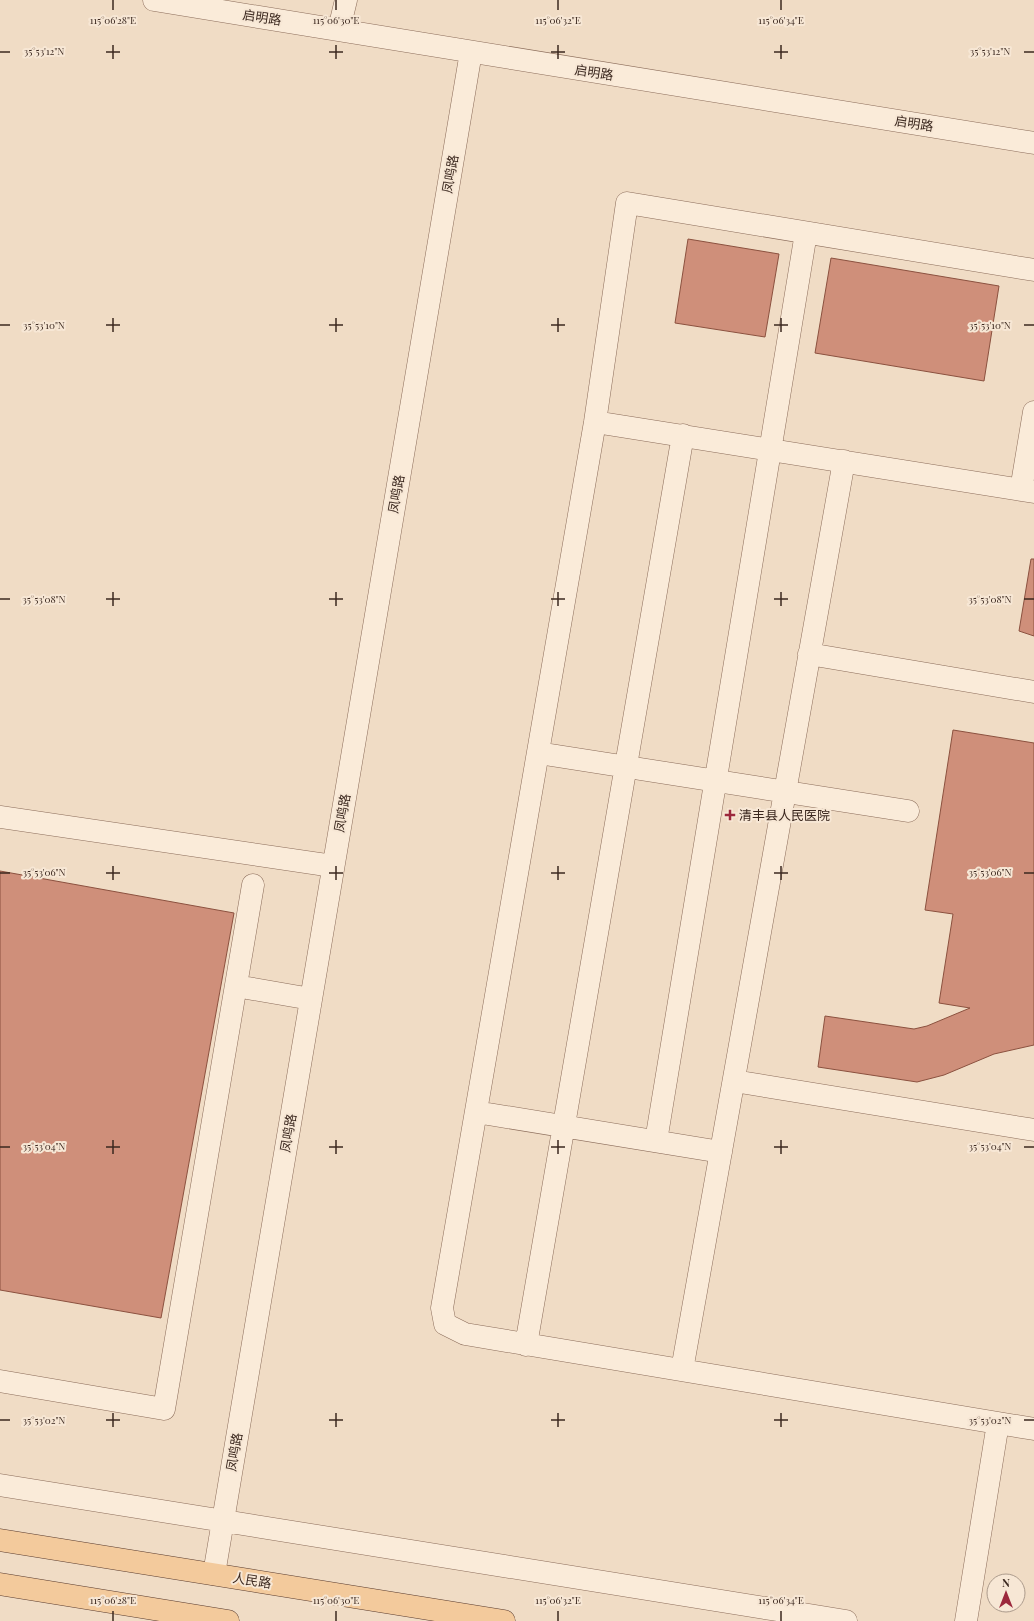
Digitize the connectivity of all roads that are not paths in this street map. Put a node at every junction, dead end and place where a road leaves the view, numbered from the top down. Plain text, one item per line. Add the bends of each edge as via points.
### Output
1 (154, 0) edge
2 (346, 0) edge
3 (339, 30) junction
4 (471, 52) junction
5 (1034, 142) edge
6 (806, 233) junction
7 (1034, 270) edge
8 (1034, 412) edge
9 (595, 422) junction
10 (683, 435) junction
11 (770, 450) junction
12 (844, 461) junction
13 (1028, 491) edge
14 (809, 654) junction
15 (1034, 692) edge
16 (538, 753) junction
17 (626, 766) junction
18 (715, 781) junction
19 (785, 792) junction
20 (908, 811) dead end
21 (0, 817) edge
22 (333, 866) junction
23 (253, 885) dead end
24 (236, 986) junction
25 (311, 999) junction
26 (734, 1081) junction
27 (476, 1112) junction
28 (563, 1126) junction
29 (1034, 1130) edge
30 (656, 1141) junction
31 (721, 1152) junction
32 (526, 1345) junction
33 (682, 1370) junction
34 (0, 1381) edge
35 (998, 1423) junction
36 (1034, 1429) edge
37 (0, 1485) edge
38 (222, 1521) junction
39 (0, 1540) edge
40 (214, 1574) junction
41 (0, 1584) edge
42 (222, 1621) edge
43 (504, 1621) edge
44 (846, 1621) edge
45 (966, 1621) edge

1 - 3 street, 启明路
2 - 3 street
3 - 4 street, 启明路
4 - 5 street, 启明路
4 - 22 street, 凤鸣路
6 - 7 street
6 - 9 street via 627,203
6 - 11 street
8 - 13 street
9 - 10 street
9 - 16 street
10 - 11 street
10 - 17 street
11 - 12 street
11 - 18 street
12 - 13 street
12 - 14 street
14 - 15 street
14 - 19 street
16 - 17 street
16 - 27 street
17 - 18 street
17 - 28 street
18 - 19 street
18 - 30 street
19 - 20 street
19 - 26 street
21 - 22 street
22 - 25 street, 凤鸣路
23 - 24 street
24 - 25 street
24 - 34 street via 164,1409
25 - 38 street, 凤鸣路
26 - 29 street
26 - 31 street
27 - 28 street
27 - 32 street via 442,1308 445,1324 465,1334
28 - 30 street
28 - 32 street
30 - 31 street
31 - 33 street
32 - 33 street
33 - 35 street
35 - 36 street
35 - 45 street
37 - 38 street
38 - 40 street, 凤鸣路
38 - 44 street
39 - 40 main road, 人民路
40 - 43 main road, 人民路
41 - 42 main road

